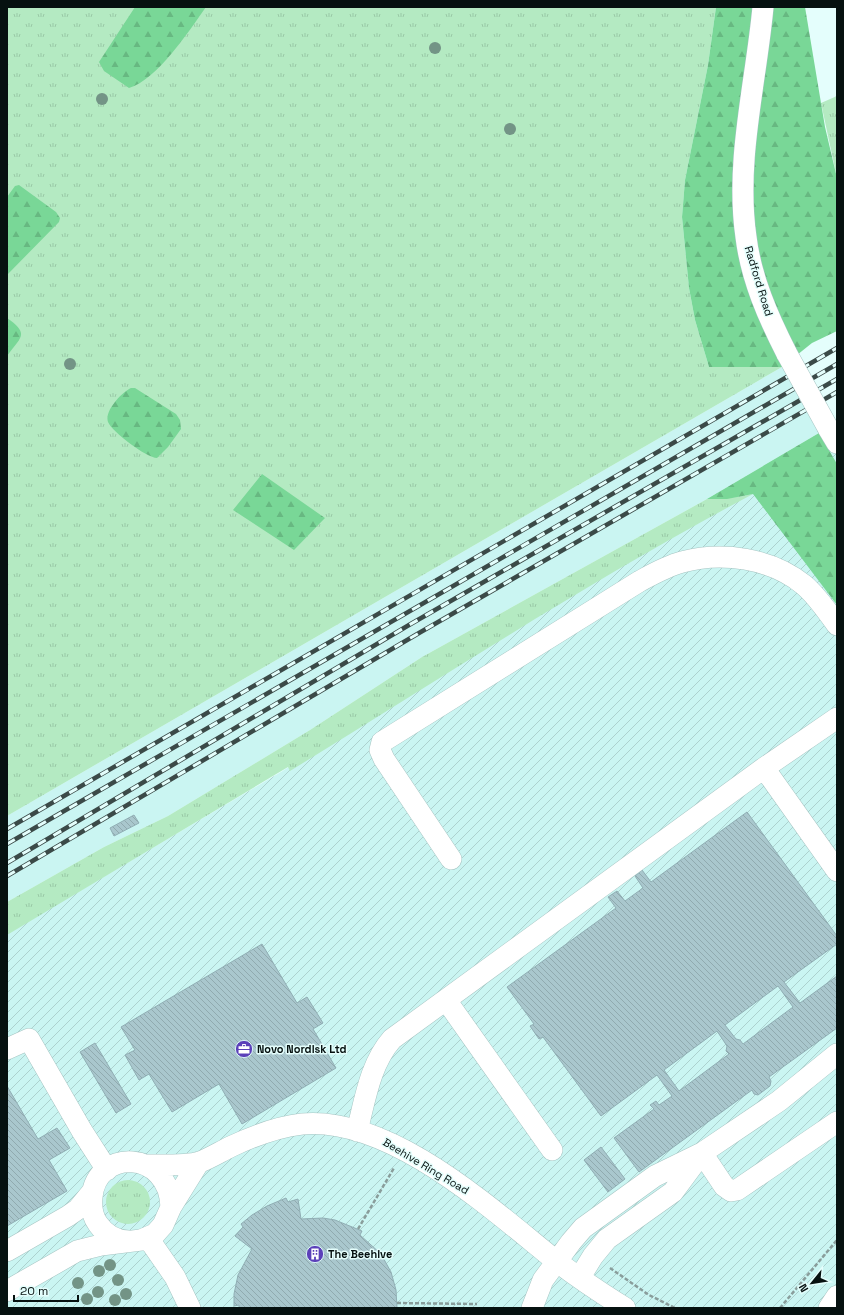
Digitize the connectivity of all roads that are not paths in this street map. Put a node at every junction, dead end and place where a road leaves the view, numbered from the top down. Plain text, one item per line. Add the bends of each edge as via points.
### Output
1 (763, 7) edge
2 (833, 436) edge
3 (837, 624) edge
4 (837, 718) edge
5 (764, 768) junction
6 (451, 860) dead end
7 (837, 871) edge
8 (446, 1000) junction
9 (7, 1049) edge
10 (837, 1054) edge
11 (837, 1122) edge
12 (357, 1131) junction
13 (552, 1150) dead end
14 (702, 1153) junction
15 (199, 1162) junction
16 (146, 1165) junction
17 (107, 1170) junction
18 (92, 1192) junction
19 (170, 1207) junction
20 (142, 1240) junction
21 (7, 1251) edge
22 (557, 1261) junction
23 (580, 1277) junction
24 (7, 1291) edge
25 (837, 1296) edge
26 (190, 1308) edge
27 (532, 1308) edge
28 (625, 1308) edge
29 (829, 1308) edge

1 - 2 street, Radford Road, bridge via 745,161 744,224 751,262 770,319
3 - 6 street via 804,585 776,568 752,561 725,558 688,561 640,581 382,742 380,750 384,759
4 - 5 street
5 - 7 street
5 - 8 street
8 - 12 street via 392,1039 378,1060
8 - 13 street
9 - 17 street via 29,1039
10 - 14 street via 779,1101
11 - 14 street via 737,1190 731,1191 724,1186
12 - 15 street, Beehive Ring Road via 323,1125 288,1126 259,1134
12 - 22 street, Beehive Ring Road via 405,1150 475,1196
14 - 22 street via 656,1176 590,1223 576,1236
14 - 23 street via 672,1192 607,1238
15 - 16 street, Beehive Ring Road
15 - 19 street
16 - 17 street, Beehive Ring Road via 127,1162
16 - 19 street via 157,1172 165,1182 170,1194
17 - 18 street
18 - 20 street via 94,1218 101,1228 117,1239
18 - 21 street via 78,1209 68,1216
19 - 20 street via 163,1225
20 - 24 street via 77,1251
20 - 26 street via 175,1276
22 - 23 street, Beehive Ring Road
22 - 27 street via 544,1280
23 - 28 street, Beehive Ring Road
25 - 29 street

